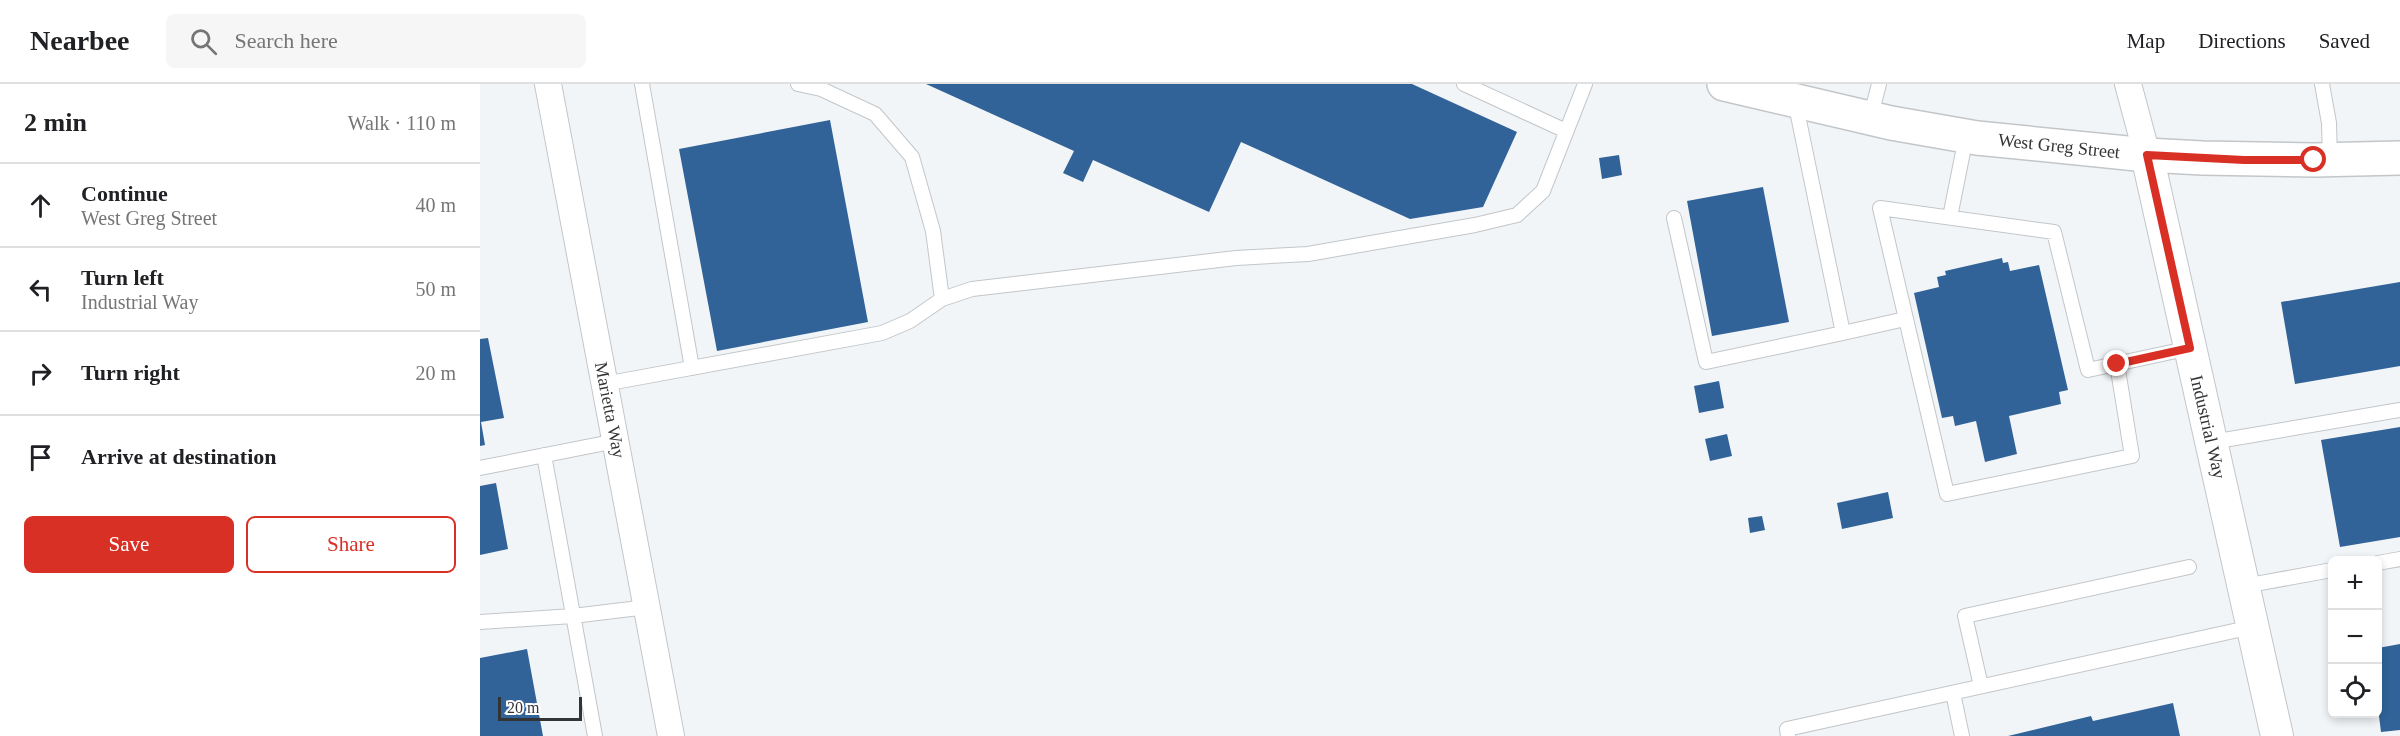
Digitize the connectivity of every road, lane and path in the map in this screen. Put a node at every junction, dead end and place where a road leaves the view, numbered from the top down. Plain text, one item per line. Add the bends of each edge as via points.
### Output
1 (548, 84) edge
2 (642, 84) edge
3 (798, 84) edge
4 (1464, 84) edge
5 (1585, 84) edge
6 (1724, 84) edge
7 (1879, 84) edge
8 (2128, 84) edge
9 (2322, 84) edge
10 (1795, 93) edge
11 (1870, 118) junction
12 (1566, 131) junction
13 (1966, 137) junction
14 (2147, 155) junction
15 (2400, 158) edge
16 (2330, 160) junction
17 (1950, 217) junction
18 (1674, 218) dead end
19 (942, 299) junction
20 (1905, 320) junction
21 (1843, 333) junction
22 (2190, 348) junction
23 (2117, 364) junction
24 (692, 368) junction
25 (604, 384) junction
26 (2400, 410) edge
27 (616, 441) junction
28 (2212, 442) junction
29 (544, 455) junction
30 (480, 468) edge
31 (2400, 559) edge
32 (2382, 561) edge
33 (2189, 567) dead end
34 (2328, 571) edge
35 (2244, 586) junction
36 (647, 607) junction
37 (573, 616) junction
38 (480, 622) edge
39 (2252, 627) junction
40 (1981, 686) junction
41 (1953, 693) junction
42 (595, 736) edge
43 (671, 736) edge
44 (1788, 736) edge
45 (1962, 736) edge
46 (2277, 736) edge

1 - 25 street, Marietta Way
2 - 24 lane
3 - 19 lane via 821,89 875,114 912,157 933,231
4 - 12 lane
5 - 12 lane
6 - 10 main road, West Greg Street
7 - 11 lane
8 - 14 street, Industrial Way
9 - 16 lane
10 - 11 main road, West Greg Street
10 - 21 lane
11 - 13 main road, West Greg Street
12 - 19 lane via 1543,191 1517,215 1308,254 1236,258 972,289
13 - 14 main road, West Greg Street
13 - 17 lane
14 - 16 main road, West Greg Street
14 - 22 street, Industrial Way
15 - 16 main road, West Greg Street
17 - 20 lane via 1880,208
17 - 23 lane via 2054,232 2088,370
18 - 21 lane via 1706,362
19 - 24 lane via 910,321 882,333
20 - 21 lane
20 - 23 lane via 1947,494 2132,456
22 - 23 lane
22 - 28 street, Industrial Way
24 - 25 lane
25 - 27 street, Marietta Way
26 - 28 lane
27 - 29 lane
27 - 36 street, Marietta Way
28 - 35 street, Industrial Way
29 - 30 lane
29 - 37 lane
31 - 32 lane
33 - 40 lane via 1965,616
34 - 35 lane
35 - 39 street, Industrial Way
36 - 37 lane
36 - 43 street, Marietta Way
37 - 38 lane
37 - 42 lane
39 - 40 lane
39 - 46 street, Industrial Way
40 - 41 lane
41 - 44 lane via 1787,729
41 - 45 lane

